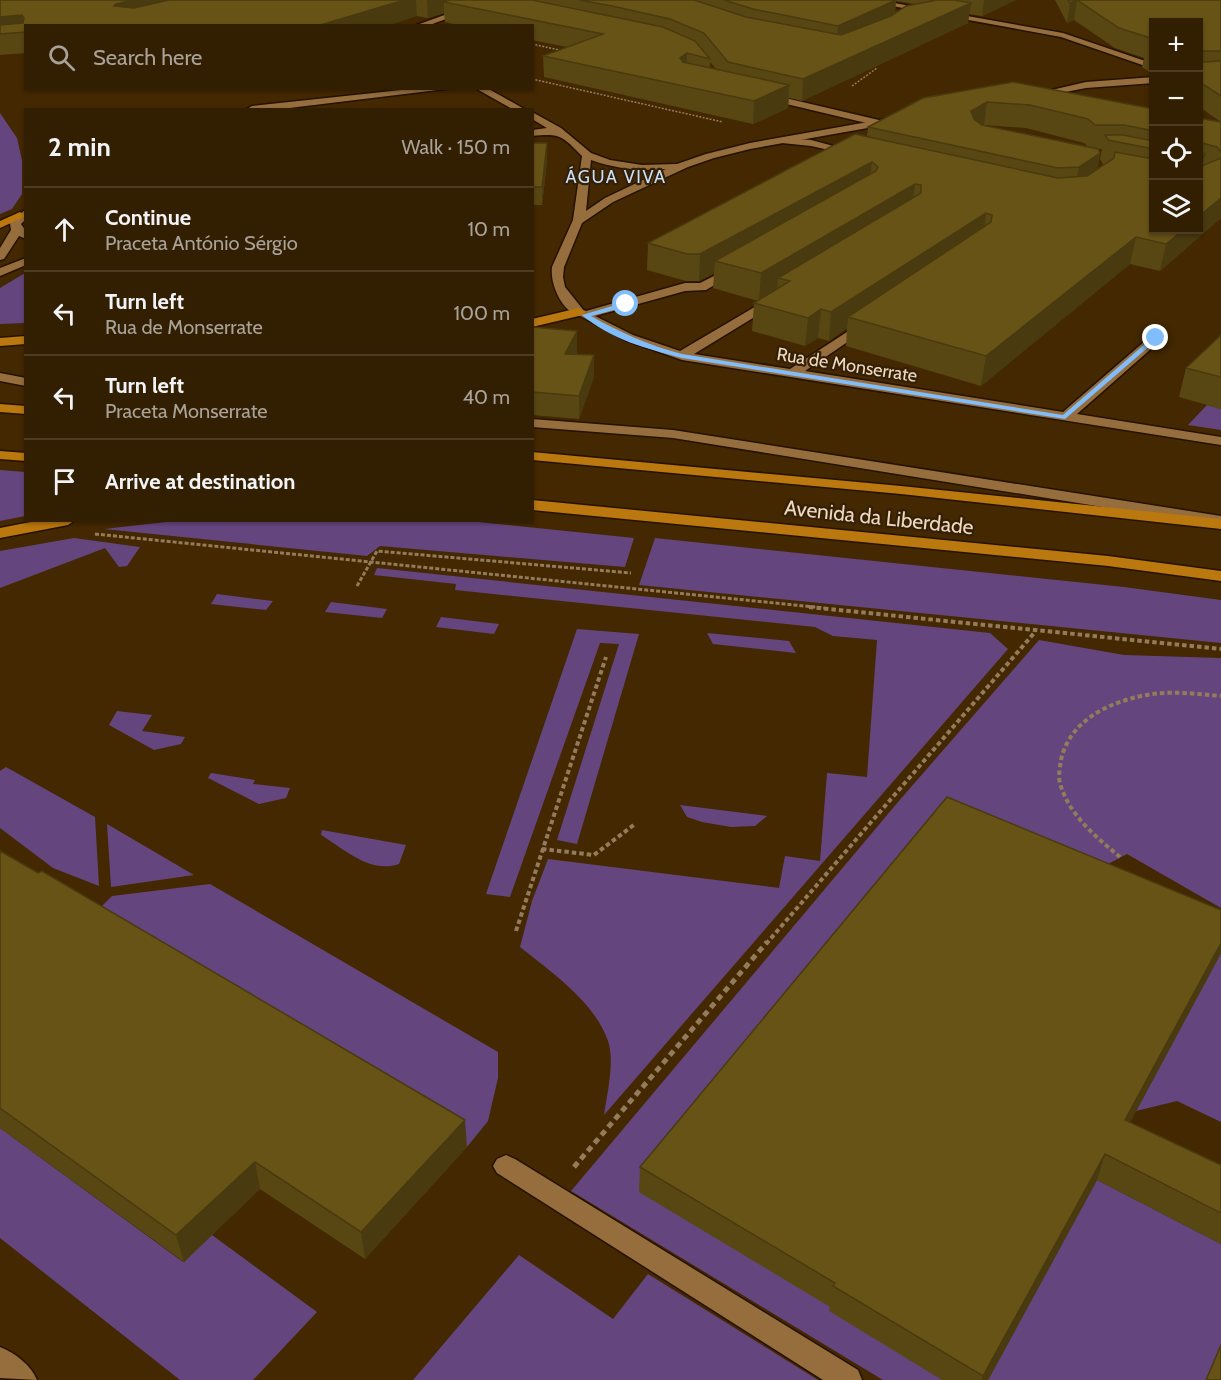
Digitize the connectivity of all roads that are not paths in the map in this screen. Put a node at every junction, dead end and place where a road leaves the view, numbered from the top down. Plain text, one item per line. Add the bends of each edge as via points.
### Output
1 (493, 0) edge
2 (865, 0) edge
3 (902, 7) edge
4 (955, 15) junction
5 (915, 18) edge
6 (424, 24) edge
7 (1149, 65) edge
8 (1149, 80) edge
9 (431, 90) edge
10 (482, 90) edge
11 (756, 94) edge
12 (1057, 101) edge
13 (261, 108) edge
14 (518, 108) edge
15 (534, 117) edge
16 (912, 117) edge
17 (879, 123) junction
18 (558, 130) junction
19 (534, 133) edge
20 (785, 141) junction
21 (860, 154) edge
22 (587, 155) junction
23 (684, 165) junction
24 (23, 214) edge
25 (578, 221) junction
26 (0, 225) edge
27 (21, 233) edge
28 (0, 257) edge
29 (24, 262) edge
30 (740, 265) edge
31 (0, 272) edge
32 (785, 293) edge
33 (582, 314) junction
34 (876, 316) edge
35 (534, 323) edge
36 (1156, 338) dead end
37 (24, 340) edge
38 (0, 342) edge
39 (682, 356) junction
40 (792, 374) junction
41 (0, 377) edge
42 (24, 382) edge
43 (0, 408) edge
44 (24, 410) edge
45 (1065, 417) junction
46 (534, 423) edge
47 (1221, 441) edge
48 (0, 455) edge
49 (534, 456) edge
50 (24, 458) edge
51 (534, 506) edge
52 (58, 522) edge
53 (1221, 522) edge
54 (0, 533) edge
55 (1221, 576) edge
56 (506, 1166) dead end
57 (0, 1360) edge
58 (23, 1380) edge
59 (848, 1380) edge

1 - 6 street
2 - 3 street
3 - 4 street
4 - 5 street
4 - 7 street via 1063,35
8 - 12 street via 1028,96
9 - 13 street
10 - 14 street
11 - 17 street
15 - 18 street
16 - 17 street
17 - 20 street
18 - 19 street
18 - 22 street
20 - 21 street
20 - 23 street via 750,146
22 - 23 street via 624,167
22 - 25 street, Rua de Monserrate
23 - 25 street via 609,200
24 - 26 highway
24 - 27 street via 15,223
25 - 33 street, Rua de Monserrate via 558,265 556,282 564,297
27 - 28 street
29 - 31 street
30 - 33 street via 702,287 685,287
32 - 39 street
33 - 35 highway
33 - 39 street, Rua de Monserrate via 647,347
34 - 40 street
36 - 45 street
37 - 38 highway
39 - 40 street, Rua de Monserrate
40 - 45 street, Rua de Monserrate
41 - 42 street
43 - 44 highway
45 - 47 street, Rua de Monserrate
46 - 53 street via 673,435
48 - 50 highway
49 - 53 highway, Avenida da Liberdade
51 - 55 highway, Avenida da Liberdade via 1108,561
52 - 54 highway
56 - 59 street
57 - 58 street

